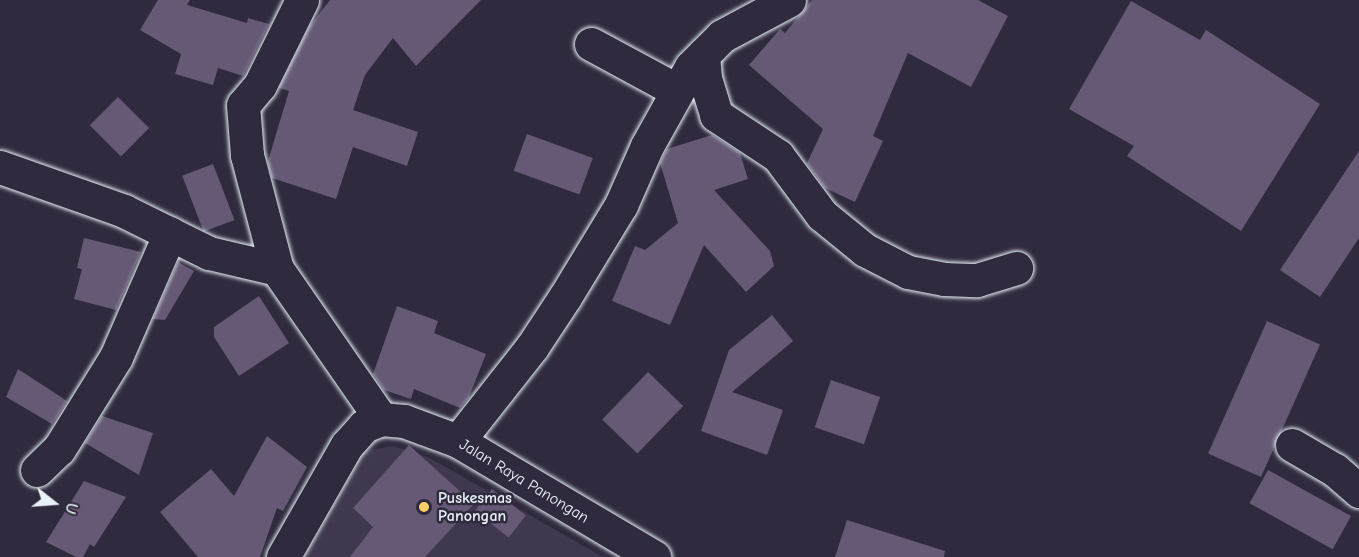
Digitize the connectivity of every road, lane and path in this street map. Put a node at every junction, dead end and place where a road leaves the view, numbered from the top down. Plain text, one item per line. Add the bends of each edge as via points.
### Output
1 (302, 0) edge
2 (789, 0) edge
3 (591, 44) dead end
4 (703, 55) junction
5 (676, 90) junction
6 (0, 167) edge
7 (171, 233) junction
8 (1016, 268) dead end
9 (277, 269) junction
10 (381, 419) junction
11 (458, 441) junction
12 (1292, 445) dead end
13 (37, 470) dead end
14 (1359, 491) edge
15 (283, 557) edge
16 (654, 557) edge

1 - 9 street via 260,85 243,105 247,155
2 - 4 street via 722,36
3 - 5 street
4 - 5 street
4 - 8 street via 716,115 778,156 822,215 865,249 908,272 944,279 977,280
5 - 11 street via 621,205 565,297 526,355
6 - 7 street via 106,204
7 - 9 street via 209,253
7 - 13 street via 116,357 60,449
9 - 10 street
10 - 11 street, Jalan Raya Panongan via 404,421
10 - 15 street via 364,426 347,445
11 - 16 street, Jalan Raya Panongan
12 - 14 street via 1335,470

